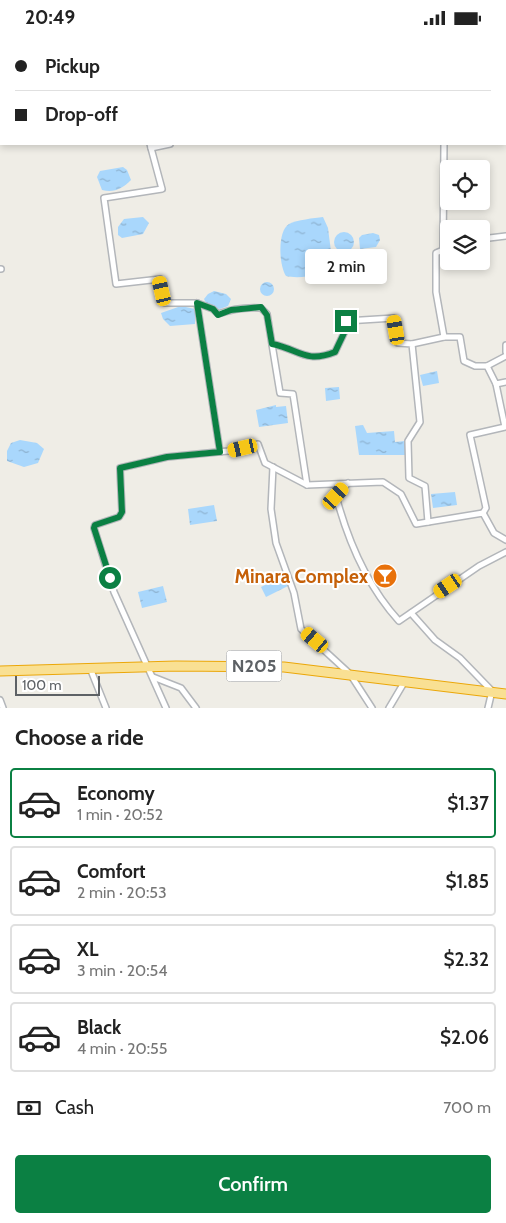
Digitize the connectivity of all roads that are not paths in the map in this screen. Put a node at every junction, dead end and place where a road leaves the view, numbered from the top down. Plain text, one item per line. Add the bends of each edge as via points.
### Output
1 (444, 145) edge
2 (150, 146) edge
3 (445, 220) edge
4 (506, 236) edge
5 (490, 238) edge
6 (440, 252) edge
7 (197, 303) junction
8 (444, 337) junction
9 (272, 344) junction
10 (412, 344) junction
11 (506, 345) edge
12 (506, 352) edge
13 (506, 356) edge
14 (487, 366) junction
15 (506, 382) edge
16 (496, 383) junction
17 (220, 452) junction
18 (273, 467) junction
19 (348, 483) junction
20 (307, 485) junction
21 (483, 513) junction
22 (428, 522) junction
23 (506, 541) edge
24 (506, 553) edge
25 (411, 613) junction
26 (148, 667) junction
27 (90, 668) junction
28 (0, 671) edge
29 (350, 674) junction
30 (152, 677) junction
31 (406, 681) junction
32 (492, 691) junction
33 (506, 694) edge
34 (0, 699) edge
35 (2, 708) edge
36 (106, 708) edge
37 (166, 708) edge
38 (196, 708) edge
39 (372, 708) edge
40 (389, 708) edge
41 (488, 708) edge

1 - 3 street
2 - 7 street via 162,189 104,198 116,284 160,279 165,303
4 - 5 street
6 - 8 street via 436,253 436,292
7 - 9 street via 213,309 218,315 231,310 261,307 267,315
7 - 17 street
8 - 10 street
8 - 14 street via 461,338 464,361 475,366
9 - 10 street via 304,357 327,356 335,352 346,321 394,318 398,343
9 - 20 street via 280,393 293,394
10 - 22 street via 420,422 408,441 409,478 425,487
11 - 12 street
13 - 14 street
14 - 16 street
15 - 16 street
16 - 21 street via 505,427 470,435 486,508
17 - 18 street via 258,444 265,463
17 - 26 street via 167,457 120,468 122,512 119,517 95,525 114,592
18 - 20 street
18 - 29 street via 271,509 276,543 294,593 301,629
19 - 20 street
19 - 22 street via 383,482 401,494 416,524
19 - 25 street via 336,496 354,553 384,605 399,621
21 - 22 street
21 - 23 street via 494,533
24 - 25 street via 479,566
25 - 32 street via 435,640 460,658
26 - 27 highway, N205
26 - 29 highway, N205 via 284,667
26 - 30 street
27 - 28 highway, N205
27 - 36 street
29 - 31 highway, N205
29 - 39 street
30 - 37 street
30 - 38 street via 181,688
31 - 32 highway, N205
31 - 40 street
32 - 33 highway, N205
32 - 41 street
34 - 35 street

